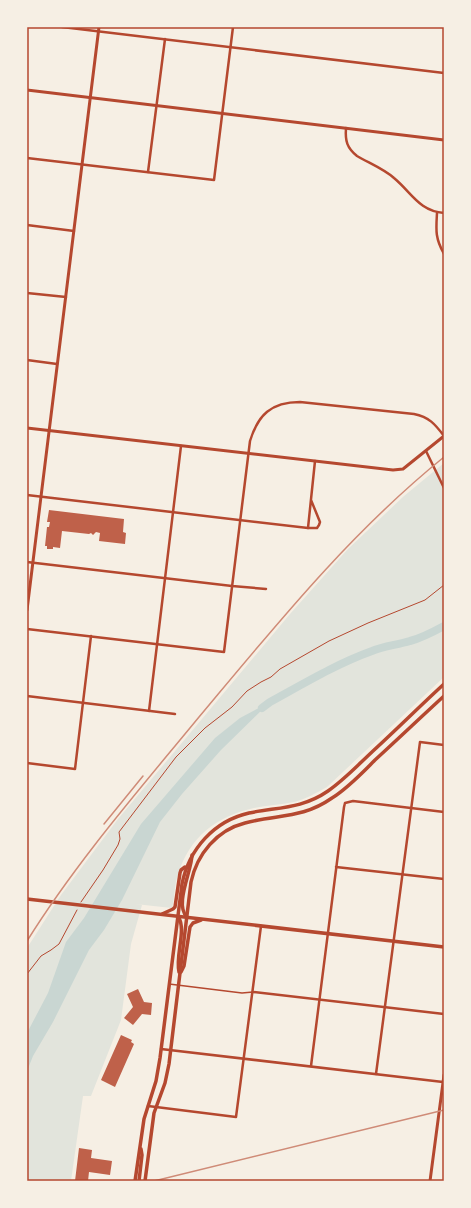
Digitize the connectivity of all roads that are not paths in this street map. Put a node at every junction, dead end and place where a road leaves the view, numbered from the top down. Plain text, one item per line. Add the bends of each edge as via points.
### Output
1 (62, 27) edge
2 (98, 27) edge
3 (233, 27) edge
4 (98, 31) junction
5 (164, 39) junction
6 (231, 47) junction
7 (444, 73) edge
8 (27, 90) edge
9 (90, 98) junction
10 (156, 105) junction
11 (223, 114) junction
12 (346, 128) junction
13 (444, 140) edge
14 (27, 158) edge
15 (82, 164) junction
16 (148, 172) junction
17 (437, 213) junction
18 (444, 213) edge
19 (27, 225) edge
20 (74, 231) junction
21 (444, 254) edge
22 (27, 292) edge
23 (66, 297) junction
24 (27, 360) edge
25 (57, 364) junction
26 (27, 428) edge
27 (49, 430) junction
28 (444, 436) edge
29 (181, 446) junction
30 (426, 451) junction
31 (248, 454) junction
32 (315, 461) junction
33 (444, 488) edge
34 (27, 495) edge
35 (41, 496) junction
36 (311, 500) junction
37 (173, 512) junction
38 (239, 520) junction
39 (308, 528) junction
40 (27, 562) edge
41 (33, 562) junction
42 (166, 578) junction
43 (232, 586) junction
44 (266, 589) dead end
45 (27, 610) edge
46 (27, 629) edge
47 (91, 636) junction
48 (158, 644) junction
49 (444, 684) edge
50 (27, 696) edge
51 (444, 696) edge
52 (83, 703) junction
53 (149, 710) junction
54 (175, 714) dead end
55 (444, 745) edge
56 (27, 763) edge
57 (412, 808) junction
58 (444, 812) edge
59 (192, 854) junction
60 (186, 866) junction
61 (336, 867) junction
62 (402, 874) junction
63 (444, 879) edge
64 (27, 899) edge
65 (161, 914) junction
66 (178, 916) junction
67 (186, 917) junction
68 (202, 919) junction
69 (261, 926) junction
70 (328, 934) junction
71 (394, 942) junction
72 (444, 947) edge
73 (179, 975) junction
74 (169, 984) junction
75 (178, 985) junction
76 (253, 992) junction
77 (319, 1000) junction
78 (385, 1008) junction
79 (444, 1014) edge
80 (161, 1049) junction
81 (170, 1050) junction
82 (244, 1058) junction
83 (311, 1066) junction
84 (376, 1074) junction
85 (444, 1075) edge
86 (443, 1082) edge
87 (147, 1106) junction
88 (156, 1107) junction
89 (140, 1146) junction
90 (136, 1181) edge
91 (139, 1181) edge
92 (145, 1181) edge
93 (430, 1181) edge

1 - 4 street
2 - 4 street
3 - 6 street
4 - 5 street
4 - 9 street
5 - 6 street
5 - 10 street
6 - 7 street
6 - 11 street
8 - 9 street
9 - 10 street
9 - 15 street
10 - 11 street
10 - 16 street
11 - 12 street
11 - 16 street via 214,180
12 - 13 street
12 - 17 street via 346,141 352,152 394,178 424,207
14 - 15 street
15 - 16 street
15 - 20 street
17 - 18 street
17 - 21 street via 436,235
19 - 20 street
20 - 23 street
22 - 23 street
23 - 25 street
24 - 25 street
25 - 27 street
26 - 27 street
27 - 29 street
27 - 35 street
28 - 30 street
28 - 31 street via 435,423 423,416 292,402 272,408 258,420
29 - 31 street
29 - 37 street
30 - 32 street via 403,469 393,470
30 - 33 street
31 - 32 street
31 - 38 street
32 - 36 street
34 - 35 street
35 - 37 street
35 - 41 street
36 - 39 street
36 - 39 street via 320,522 317,528
37 - 38 street
37 - 42 street
38 - 39 street
38 - 43 street
40 - 41 street
41 - 42 street
41 - 45 street
42 - 43 street
42 - 48 street
43 - 44 street
43 - 48 street via 224,652
46 - 47 street
47 - 48 street
47 - 52 street
48 - 53 street
49 - 59 main road via 329,790 295,806 249,813 232,819 210,832
50 - 52 street
51 - 67 main road via 355,780 325,803 297,814 243,823 216,839 205,850 195,869
52 - 53 street
52 - 56 street via 75,769
53 - 54 street
55 - 57 street via 420,742
57 - 58 street
57 - 61 street via 353,801 345,803
57 - 62 street
59 - 60 main road
59 - 67 main road via 182,906
60 - 65 main road via 180,873 174,908
60 - 66 main road
61 - 62 street
61 - 70 street
62 - 63 street
62 - 71 street
64 - 65 main road
65 - 66 main road
66 - 67 main road
66 - 73 main road via 181,921 177,964
66 - 74 main road
67 - 68 main road
67 - 73 main road
68 - 69 main road
68 - 73 main road via 190,927 184,966
69 - 70 main road
69 - 76 street
70 - 71 main road
70 - 77 street
71 - 72 main road
71 - 78 street
73 - 75 main road
74 - 75 lane
74 - 80 main road
75 - 76 lane via 242,993
75 - 81 main road
76 - 77 street
76 - 82 street
77 - 78 street
77 - 83 street
78 - 79 street
78 - 84 street
80 - 81 street
80 - 87 main road via 157,1077
81 - 82 street
81 - 88 main road via 165,1083
82 - 83 street
82 - 88 street via 236,1116
83 - 84 street
84 - 86 street
85 - 86 street
86 - 93 street
87 - 88 street
87 - 89 main road
88 - 92 main road
89 - 90 main road
89 - 91 main road via 142,1155

